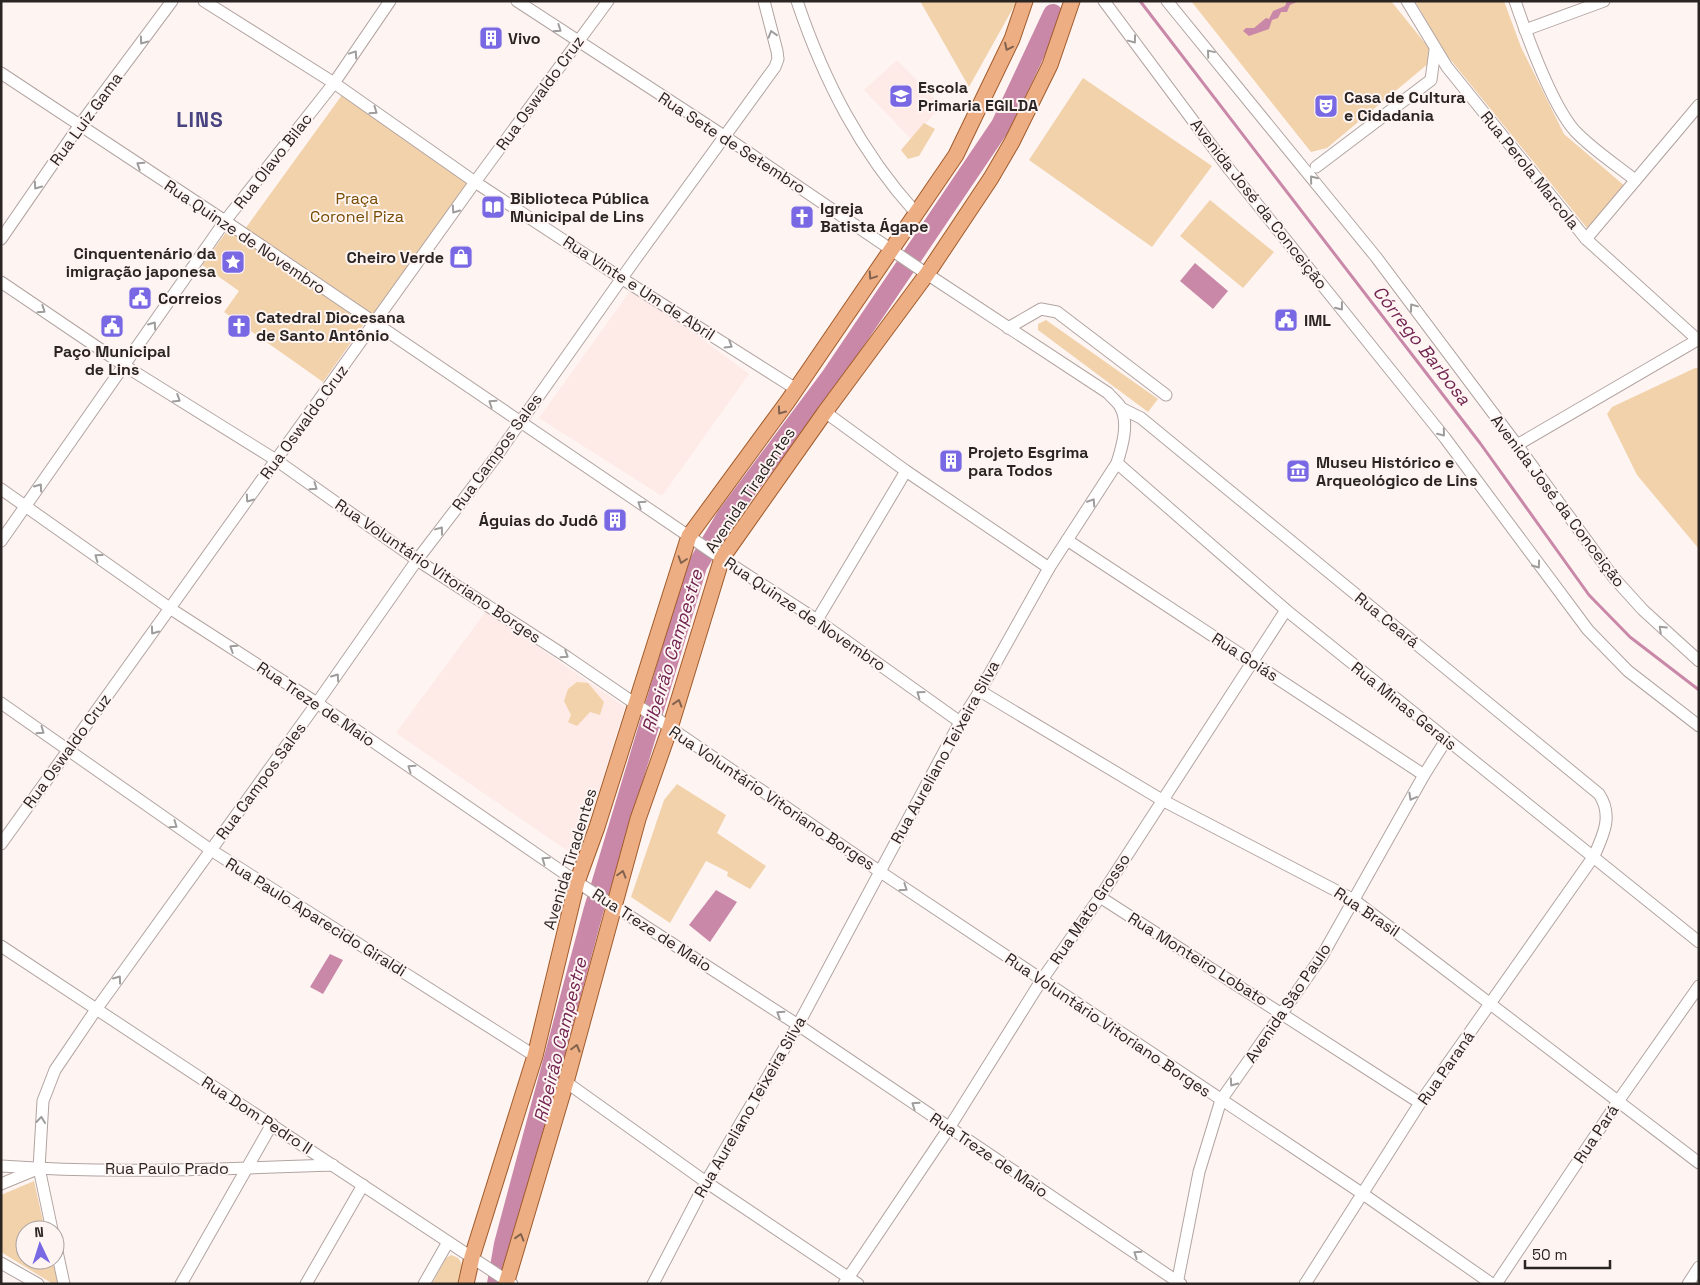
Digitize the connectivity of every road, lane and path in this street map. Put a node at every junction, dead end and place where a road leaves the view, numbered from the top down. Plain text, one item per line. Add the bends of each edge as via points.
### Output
1 (172, 1) edge
2 (204, 1) edge
3 (390, 1) edge
4 (518, 1) edge
5 (608, 1) edge
6 (764, 1) edge
7 (797, 1) edge
8 (1025, 1) edge
9 (1072, 1) edge
10 (1104, 1) edge
11 (1167, 1) edge
12 (1407, 1) edge
13 (1515, 1) edge
14 (1604, 1) edge
15 (1525, 30) junction
16 (578, 43) junction
17 (1435, 50) junction
18 (1, 73) edge
19 (334, 83) junction
20 (1699, 105) edge
21 (79, 126) junction
22 (724, 136) junction
23 (1316, 167) dead end
24 (1635, 180) junction
25 (475, 182) junction
26 (916, 214) junction
27 (225, 222) junction
28 (1, 239) edge
29 (1586, 239) junction
30 (895, 252) junction
31 (923, 272) junction
32 (622, 278) junction
33 (1, 282) edge
34 (375, 325) junction
35 (1008, 328) junction
36 (1698, 340) edge
37 (125, 366) junction
38 (796, 388) junction
39 (1166, 395) dead end
40 (1121, 408) junction
41 (824, 412) junction
42 (519, 422) junction
43 (1517, 445) junction
44 (276, 460) junction
45 (1117, 463) junction
46 (906, 472) junction
47 (1, 489) edge
48 (26, 505) junction
49 (693, 538) junction
50 (1067, 540) junction
51 (1, 541) edge
52 (719, 556) junction
53 (417, 560) junction
54 (1049, 568) junction
55 (171, 609) junction
56 (1286, 610) junction
57 (817, 620) junction
58 (1251, 660) junction
59 (1699, 661) edge
60 (980, 691) junction
61 (317, 703) junction
62 (1, 704) edge
63 (641, 708) junction
64 (960, 722) junction
65 (1695, 723) edge
66 (665, 725) junction
67 (1446, 740) junction
68 (67, 750) junction
69 (1424, 775) junction
70 (1162, 800) junction
71 (1, 844) edge
72 (211, 850) junction
73 (1594, 856) junction
74 (879, 871) junction
75 (581, 885) junction
76 (1100, 897) junction
77 (1354, 900) junction
78 (610, 903) junction
79 (1699, 942) edge
80 (1, 946) edge
81 (1042, 981) junction
82 (1699, 986) edge
83 (1491, 1002) junction
84 (95, 1010) junction
85 (1282, 1012) junction
86 (798, 1025) junction
87 (535, 1056) junction
88 (566, 1082) junction
89 (1221, 1100) junction
90 (1618, 1100) junction
91 (1420, 1104) junction
92 (272, 1124) junction
93 (949, 1128) junction
94 (1699, 1163) edge
95 (332, 1164) junction
96 (1, 1166) edge
97 (39, 1168) junction
98 (246, 1168) junction
99 (706, 1182) junction
100 (1, 1184) edge
101 (363, 1185) junction
102 (1363, 1194) junction
103 (50, 1220) edge
104 (448, 1242) junction
105 (477, 1261) junction
106 (1, 1263) edge
107 (1699, 1267) edge
108 (61, 1270) edge
109 (22, 1274) junction
110 (506, 1281) edge
111 (850, 1282) edge
112 (1178, 1283) edge
113 (14, 1284) edge
114 (38, 1284) edge
115 (64, 1284) edge
116 (181, 1284) edge
117 (306, 1284) edge
118 (424, 1284) edge
119 (466, 1284) edge
120 (654, 1284) edge
121 (1305, 1284) edge
122 (1494, 1284) edge
123 (1688, 1284) edge

1 -> 21 street, Rua Luiz Gama
2 - 19 street, Rua Vinte e Um de Abril
19 -> 3 street, Rua Olavo Bilac
4 -> 16 street, Rua Sete de Setembro
5 - 16 street, Rua Oswaldo Cruz
22 -> 6 street, Rua Campos Sales via 778,59
7 - 26 street via 821,67 840,106 866,150
8 -> 26 main road, Avenida Tiradentes via 1012,39 956,155
9 - 31 main road, Avenida Tiradentes via 1050,65 1012,142 991,178
10 -> 65 street, Avenida José da Conceição via 1236,177 1446,438 1588,630 1628,670
43 -> 11 street, Avenida José da Conceição via 1376,257
12 - 17 street, Rua Perola Marcola
13 - 15 street
14 - 15 street
15 - 24 street via 1563,116 1576,132
16 - 22 street, Rua Sete de Setembro
16 - 25 street, Rua Oswaldo Cruz
17 - 23 street via 1431,80
17 - 29 street, Rua Perola Marcola
18 - 21 street, Rua Quinze de Novembro
19 -> 25 street, Rua Vinte e Um de Abril
19 - 27 street, Rua Olavo Bilac
20 - 24 street
27 -> 21 street, Rua Quinze de Novembro
21 -> 28 street, Rua Luiz Gama
22 - 30 street, Rua Sete de Setembro
22 - 32 street, Rua Campos Sales
24 - 29 street
25 - 32 street, Rua Vinte e Um de Abril
25 -> 34 street, Rua Oswaldo Cruz
26 - 30 main road, Avenida Tiradentes
27 - 34 street, Rua Quinze de Novembro
37 -> 27 street, Rua Olavo Bilac
29 - 36 street, Rua Perola Marcola
30 - 31 street, Rua Sete de Setembro
30 -> 38 main road, Avenida Tiradentes
31 - 35 street, Rua Sete de Setembro
31 - 41 main road, Avenida Tiradentes
32 -> 38 street, Rua Vinte e Um de Abril
32 - 42 street, Rua Campos Sales
33 -> 37 street, Rua Voluntário Vitoriano Borges
42 -> 34 street, Rua Quinze de Novembro
34 - 44 street, Rua Oswaldo Cruz
35 - 39 street via 1041,309 1057,312
35 - 40 street, Rua Sete de Setembro via 1108,393
36 - 43 street
37 -> 44 street, Rua Voluntário Vitoriano Borges
48 -> 37 street, Rua Olavo Bilac
38 -> 49 main road, Avenida Tiradentes
40 - 45 street via 1123,444
40 - 73 street, Rua Ceará via 1140,418 1599,794 1606,804 1607,818 1605,833
41 - 46 street
41 - 52 main road, Avenida Tiradentes
49 -> 42 street, Rua Quinze de Novembro
53 -> 42 street, Rua Campos Sales
59 -> 43 street, Avenida José da Conceição via 1643,610 1614,578
44 -> 53 street, Rua Voluntário Vitoriano Borges
44 -> 55 street, Rua Oswaldo Cruz
50 -> 45 street, Rua Aureliano Teixeira Silva
45 - 56 street, Rua Minas Gerais
46 - 54 street
46 - 57 street
47 - 48 street, Rua Treze de Maio
48 - 51 street, Rua Olavo Bilac
55 -> 48 street, Rua Treze de Maio
49 - 52 street, Rua Quinze de Novembro
49 -> 63 main road, Avenida Tiradentes
50 - 54 street, Rua Aureliano Teixeira Silva
50 - 58 street, Rua Goiás
52 - 57 street, Rua Quinze de Novembro
66 -> 52 main road, Avenida Tiradentes
61 -> 53 street, Rua Campos Sales
53 -> 63 street, Rua Voluntário Vitoriano Borges
54 - 60 street, Rua Aureliano Teixeira Silva
61 -> 55 street, Rua Treze de Maio
55 -> 68 street, Rua Oswaldo Cruz
56 - 58 street, Rua Mato Grosso
56 - 67 street, Rua Minas Gerais
64 -> 57 street, Rua Quinze de Novembro
58 - 69 street, Rua Goiás
58 - 70 street, Rua Mato Grosso
60 - 64 street, Rua Aureliano Teixeira Silva
60 - 70 street, Rua Brasil
61 - 72 street, Rua Campos Sales
75 -> 61 street, Rua Treze de Maio
62 -> 68 street, Rua Paulo Aparecido Giraldi
63 - 66 street, Rua Voluntário Vitoriano Borges
63 - 75 main road, Avenida Tiradentes
64 - 74 street, Rua Aureliano Teixeira Silva
66 - 74 street, Rua Voluntário Vitoriano Borges
78 -> 66 main road, Avenida Tiradentes
67 - 69 street, Avenida São Paulo
67 - 73 street, Rua Minas Gerais
68 - 71 street, Rua Oswaldo Cruz
68 -> 72 street, Rua Paulo Aparecido Giraldi
69 -> 77 street, Avenida São Paulo
70 - 76 street, Rua Mato Grosso
70 - 77 street, Rua Brasil
84 -> 72 street, Rua Campos Sales
72 - 87 street, Rua Paulo Aparecido Giraldi
73 - 79 street, Rua Minas Gerais
73 - 83 street, Rua Paraná
74 -> 81 street, Rua Voluntário Vitoriano Borges
74 - 86 street, Rua Aureliano Teixeira Silva
75 - 78 street, Rua Treze de Maio
75 - 87 main road, Avenida Tiradentes
76 - 81 street, Rua Mato Grosso
76 - 85 street, Rua Monteiro Lobato
77 - 83 street, Rua Brasil
77 - 85 street, Avenida São Paulo via 1322,956
86 -> 78 street, Rua Treze de Maio
88 -> 78 main road, Avenida Tiradentes
80 - 84 street, Rua Dom Pedro II
81 - 89 street, Rua Voluntário Vitoriano Borges
81 - 93 street, Rua Mato Grosso
82 - 90 street, Rua Pará
83 - 90 street, Rua Brasil
83 - 91 street, Rua Paraná
84 - 92 street, Rua Dom Pedro II
97 -> 84 street, Rua Campos Sales via 43,1101 55,1070
85 -> 89 street, Avenida São Paulo
85 - 91 street, Rua Monteiro Lobato
93 -> 86 street, Rua Treze de Maio
86 - 99 street, Rua Aureliano Teixeira Silva
87 - 105 main road, Avenida Tiradentes
88 - 99 street
110 -> 88 main road, Avenida Tiradentes
89 - 102 street, Rua Voluntário Vitoriano Borges
89 - 112 street, Avenida São Paulo via 1199,1172
90 - 94 street, Rua Brasil
90 - 122 street, Rua Pará
91 - 102 street, Rua Paraná
92 - 95 street, Rua Dom Pedro II
92 - 98 street
93 - 111 street, Rua Mato Grosso
112 -> 93 street, Rua Treze de Maio
95 - 98 street, Rua Paulo Prado
95 - 101 street, Rua Dom Pedro II
96 - 97 street, Rua Paulo Prado
97 - 98 street, Rua Paulo Prado
97 - 100 street
97 - 103 street, Rua Campos Sales
98 - 116 street
99 - 111 street
99 - 120 street, Rua Aureliano Teixeira Silva
101 - 104 street, Rua Dom Pedro II
101 - 117 street
102 - 121 street, Rua Paraná
102 - 122 street, Rua Voluntário Vitoriano Borges
104 - 105 street, Rua Dom Pedro II
104 - 118 street
105 - 110 street, Rua Dom Pedro II
105 - 119 main road, Avenida Tiradentes
106 - 109 street
107 - 123 street
108 - 115 street
109 - 113 street
109 - 114 street

